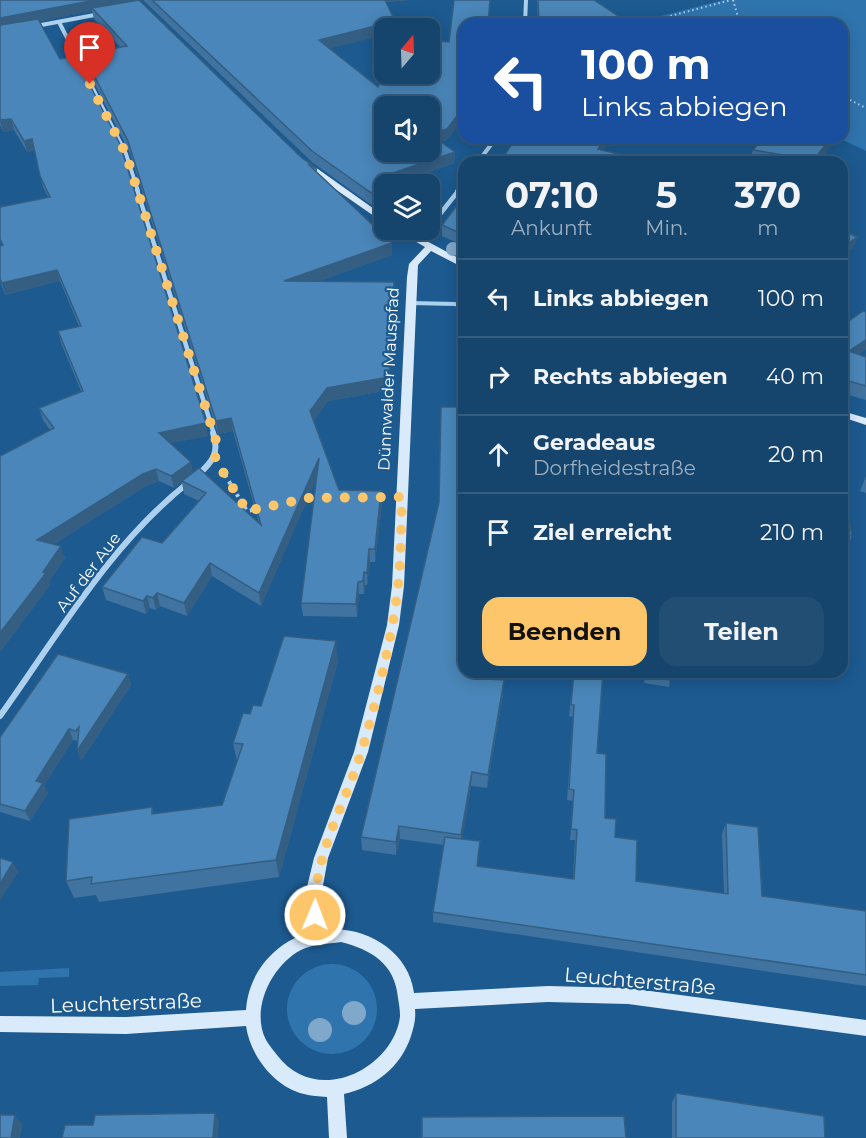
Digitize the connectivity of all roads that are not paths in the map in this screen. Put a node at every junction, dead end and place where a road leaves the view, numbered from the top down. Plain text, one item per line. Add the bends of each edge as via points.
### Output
1 (526, 0) edge
2 (111, 12) edge
3 (525, 18) edge
4 (59, 22) junction
5 (35, 26) edge
6 (300, 159) edge
7 (458, 191) edge
8 (374, 213) edge
9 (440, 214) edge
10 (416, 240) edge
11 (430, 248) junction
12 (458, 262) edge
13 (411, 303) junction
14 (458, 305) edge
15 (848, 416) edge
16 (866, 422) edge
17 (0, 716) edge
18 (316, 938) junction
19 (409, 1001) junction
20 (252, 1017) junction
21 (0, 1024) edge
22 (866, 1028) edge
23 (335, 1089) junction
24 (338, 1138) edge

1 - 3 street
2 - 4 street
4 - 5 street
4 - 17 street, Auf der Aue via 126,154 217,444 215,459 204,471 156,508 119,550
6 - 8 main road
7 - 9 street
10 - 11 main road
11 - 12 main road
11 - 13 main road, Dünnwalder Mauspfad via 414,264
13 - 14 lane
13 - 18 main road, Dünnwalder Mauspfad via 393,625 361,752 321,858 314,891
15 - 16 main road
18 - 19 main road via 364,940 385,953 400,971
18 - 20 main road via 292,947 273,964 259,986
19 - 22 main road, Leuchterstraße via 548,994 628,996
19 - 23 main road via 409,1020 400,1045 384,1066 361,1082
20 - 21 main road, Leuchterstraße via 71,1028
20 - 23 main road via 255,1036 266,1059 284,1077 308,1088
23 - 24 main road

